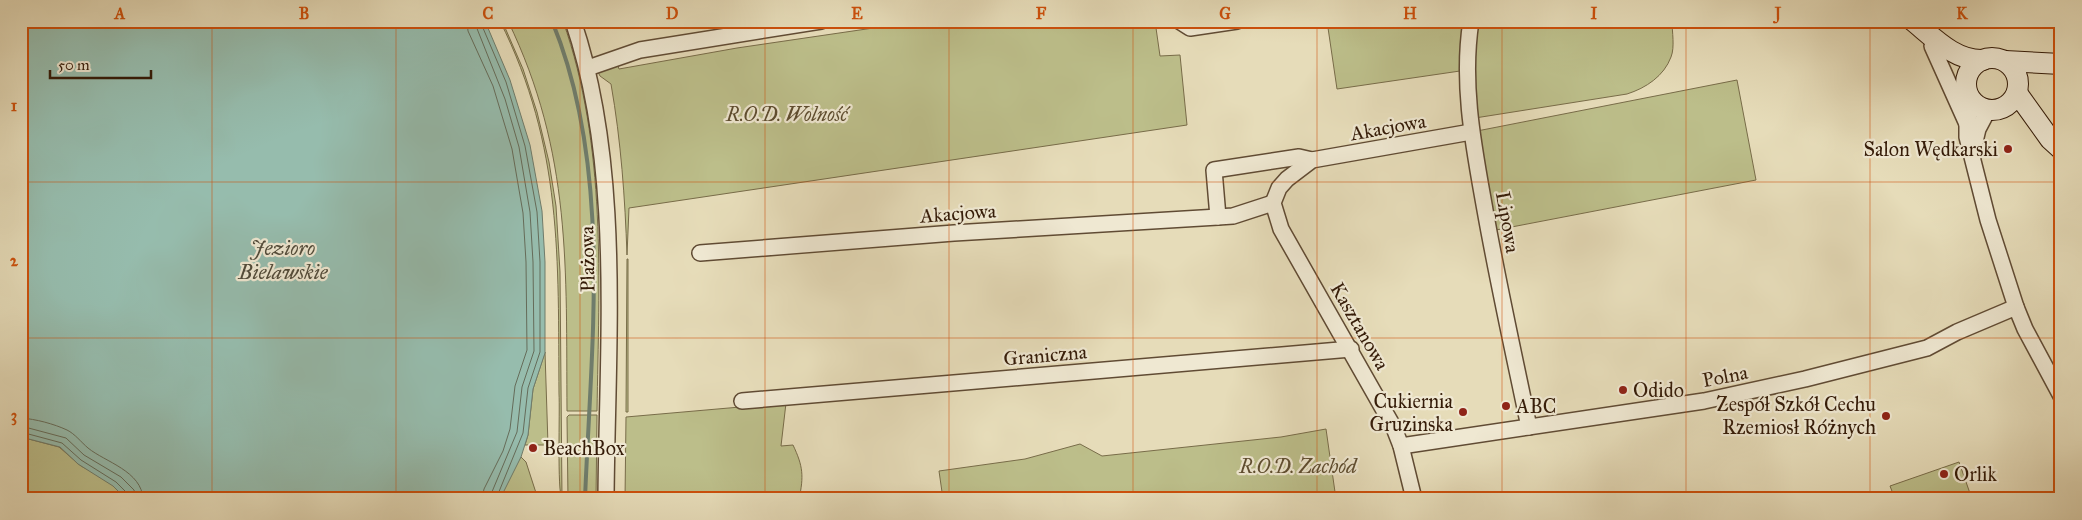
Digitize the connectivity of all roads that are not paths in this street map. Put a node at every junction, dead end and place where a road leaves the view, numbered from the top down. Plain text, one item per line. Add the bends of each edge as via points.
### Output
1 (573, 21) edge
2 (821, 21) edge
3 (1178, 21) edge
4 (1237, 21) edge
5 (1471, 21) edge
6 (1913, 21) edge
7 (1932, 46) junction
8 (1983, 60) junction
9 (2005, 61) junction
10 (2055, 64) edge
11 (588, 68) junction
12 (2017, 90) junction
13 (1981, 100) junction
14 (1966, 124) junction
15 (1470, 132) junction
16 (2056, 144) edge
17 (1972, 156) junction
18 (1312, 160) junction
19 (1273, 203) junction
20 (1218, 217) junction
21 (700, 253) dead end
22 (2016, 307) junction
23 (1351, 349) junction
24 (2061, 396) edge
25 (742, 401) dead end
26 (1529, 427) junction
27 (1401, 446) junction
28 (606, 499) edge
29 (1414, 499) edge

1 - 11 street, Plażowa
2 - 11 street via 640,50
3 - 4 street via 1190,28
5 - 15 street, Lipowa via 1468,61
6 - 7 main road
6 - 8 main road via 1956,54 1970,60
7 - 13 main road
7 - 14 street
8 - 9 main road
8 - 13 main road via 1972,69
9 - 10 main road
9 - 12 main road via 2016,72
10 - 12 main road via 2036,70
11 - 28 street, Plażowa via 598,124 607,227
12 - 13 main road via 2007,106
12 - 16 main road
13 - 14 street
13 - 16 main road
13 - 17 street
14 - 17 street
15 - 18 street, Akacjowa
15 - 26 street, Lipowa
17 - 22 street via 1988,220
18 - 19 street, Akacjowa via 1287,179
18 - 20 street, Akacjowa via 1299,158 1214,170
19 - 20 street, Akacjowa via 1233,216
19 - 23 street, Kasztanowa via 1281,229
20 - 21 street, Akacjowa via 954,232
22 - 24 street
22 - 26 street, Polna via 1927,348 1834,372 1704,401
23 - 25 street, Graniczna
23 - 27 street, Kasztanowa
26 - 27 street, Polna
27 - 29 street, Kasztanowa

